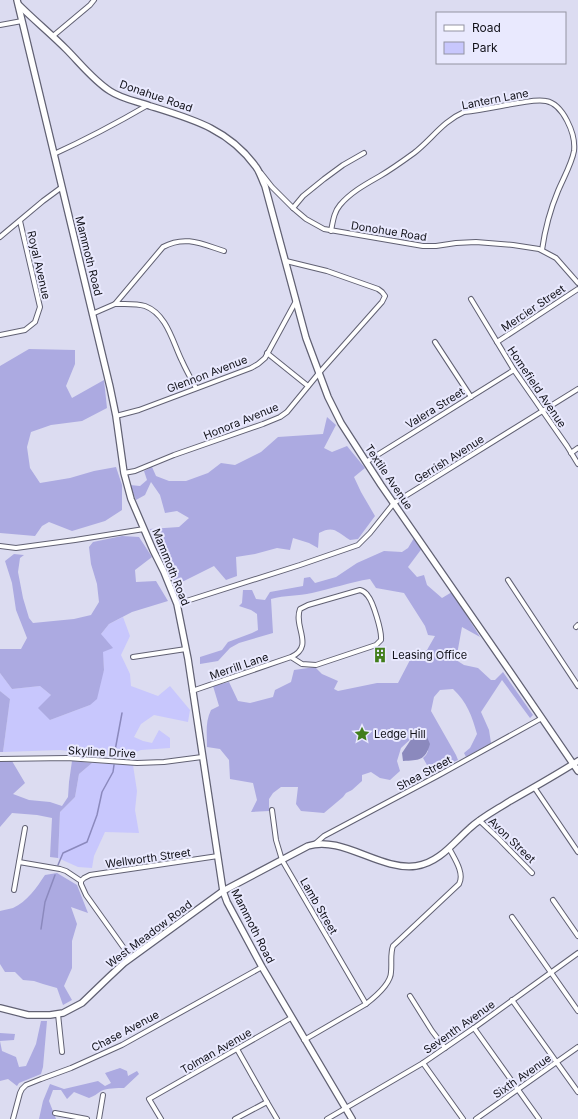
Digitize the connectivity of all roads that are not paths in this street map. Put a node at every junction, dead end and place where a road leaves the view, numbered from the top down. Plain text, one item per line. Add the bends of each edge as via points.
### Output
1 (94, 0) edge
2 (18, 2) edge
3 (35, 20) junction
4 (22, 21) junction
5 (0, 24) edge
6 (25, 33) junction
7 (53, 36) junction
8 (148, 105) junction
9 (364, 153) dead end
10 (54, 154) junction
11 (257, 168) junction
12 (62, 187) junction
13 (293, 208) junction
14 (20, 221) junction
15 (331, 231) junction
16 (0, 238) edge
17 (542, 250) junction
18 (224, 251) dead end
19 (286, 261) junction
20 (578, 282) edge
21 (578, 289) edge
22 (471, 299) dead end
23 (296, 301) junction
24 (115, 304) junction
25 (92, 314) junction
26 (0, 335) edge
27 (435, 342) dead end
28 (497, 342) junction
29 (267, 353) junction
30 (514, 370) junction
31 (319, 373) junction
32 (308, 386) junction
33 (196, 388) junction
34 (578, 389) edge
35 (471, 397) junction
36 (542, 411) junction
37 (116, 416) junction
38 (578, 448) edge
39 (571, 452) junction
40 (366, 462) junction
41 (578, 464) edge
42 (124, 473) junction
43 (394, 503) junction
44 (144, 529) junction
45 (0, 546) edge
46 (508, 580) dead end
47 (177, 604) junction
48 (186, 649) junction
49 (133, 657) dead end
50 (291, 657) junction
51 (578, 686) edge
52 (192, 691) junction
53 (542, 718) junction
54 (202, 757) junction
55 (0, 759) edge
56 (576, 762) edge
57 (578, 771) edge
58 (534, 787) junction
59 (272, 810) dead end
60 (478, 820) junction
61 (25, 828) dead end
62 (316, 843) junction
63 (449, 848) junction
64 (578, 852) edge
65 (218, 856) junction
66 (282, 860) junction
67 (19, 862) junction
68 (532, 873) dead end
69 (81, 881) junction
70 (14, 890) dead end
71 (223, 891) junction
72 (552, 900) dead end
73 (512, 917) dead end
74 (578, 936) edge
75 (578, 953) edge
76 (131, 958) junction
77 (262, 967) junction
78 (551, 973) junction
79 (410, 996) dead end
80 (512, 1000) junction
81 (366, 1004) junction
82 (0, 1008) edge
83 (578, 1011) edge
84 (58, 1014) junction
85 (291, 1018) junction
86 (474, 1028) junction
87 (304, 1040) junction
88 (578, 1047) edge
89 (445, 1048) junction
90 (237, 1049) junction
91 (62, 1052) dead end
92 (557, 1062) junction
93 (423, 1063) junction
94 (518, 1090) junction
95 (578, 1092) edge
96 (103, 1095) dead end
97 (267, 1102) junction
98 (345, 1108) junction
99 (55, 1113) dead end
100 (13, 1119) edge
101 (87, 1119) edge
102 (99, 1119) edge
103 (161, 1119) edge
104 (235, 1119) edge
105 (277, 1119) edge
106 (327, 1119) edge
107 (352, 1119) edge
108 (463, 1119) edge
109 (476, 1119) edge
110 (539, 1119) edge

1 - 7 street
2 - 3 main road, Donahue Road
2 - 4 main road, Mammoth Road
3 - 6 main road via 30,23
3 - 7 main road, Donahue Road
4 - 5 street
4 - 6 main road, Mammoth Road
6 - 10 main road, Mammoth Road
7 - 8 main road, Donahue Road via 81,66 110,90 122,97
8 - 10 street via 118,123
8 - 11 main road, Donahue Road via 189,118 220,132 244,151
9 - 13 street via 324,179
10 - 12 main road, Mammoth Road
11 - 13 street, Donohue Road
11 - 19 main road, Textile Avenue via 265,186
12 - 14 street
12 - 25 main road, Mammoth Road
13 - 15 street, Donohue Road via 314,224
14 - 16 street
14 - 26 street, Royal Avenue via 40,307 35,322 25,330
15 - 17 street, Donohue Road via 423,246 476,242
15 - 17 street, Lantern Lane via 334,216 341,204 357,190 417,151 457,115 517,103 546,101 563,114 574,145 572,157 549,216
17 - 20 street, Donohue Road via 556,258
18 - 24 street via 187,240 168,244
19 - 23 main road, Textile Avenue
19 - 31 street, Honora Avenue via 327,271 378,289 385,295 382,302
21 - 28 street, Mercier Street
22 - 28 street, Homefield Avenue
23 - 29 street, Glennon Avenue
23 - 31 main road, Textile Avenue
24 - 25 street
24 - 33 street via 138,304 155,312 163,321
25 - 37 main road, Mammoth Road
27 - 35 street
28 - 30 street, Homefield Avenue
29 - 32 street
29 - 33 street, Glennon Avenue via 265,358 251,368
30 - 35 street, Valera Street
30 - 36 street, Homefield Avenue
31 - 32 street, Honora Avenue
31 - 40 main road, Textile Avenue via 341,423
32 - 42 street, Honora Avenue via 287,412 274,420
33 - 37 street, Glennon Avenue
34 - 36 street, Gerrish Avenue
35 - 40 street, Valera Street
36 - 39 street, Homefield Avenue
36 - 43 street, Gerrish Avenue
37 - 42 main road, Mammoth Road
38 - 39 street
39 - 41 street, Homefield Avenue
40 - 43 main road, Textile Avenue
42 - 44 main road, Mammoth Road via 131,499
43 - 47 street, Gerrish Avenue via 358,545
43 - 53 main road, Textile Avenue
44 - 45 street via 16,548
44 - 47 main road, Mammoth Road
46 - 51 street
47 - 48 main road, Mammoth Road
48 - 49 street
48 - 52 main road, Mammoth Road
50 - 50 street via 302,664 316,665 372,647 379,642 381,632 372,601 367,594 360,590 308,605 300,610 298,620 302,647
50 - 52 street, Merrill Lane
52 - 54 main road, Mammoth Road
53 - 56 main road, Textile Avenue
53 - 62 street, Shea Street via 324,836
54 - 55 street, Skyline Drive via 137,763 67,758
54 - 65 main road, Mammoth Road
56 - 57 main road, Textile Avenue
56 - 58 main road
58 - 60 main road
58 - 64 street
59 - 66 street, Lamb Street
60 - 63 main road
60 - 68 street, Avon Street
61 - 67 street
62 - 63 main road via 345,848 383,862 406,867 432,861
62 - 66 main road, West Meadow Road
63 - 81 street via 461,880 393,946 391,978
65 - 69 street, Wellworth Street via 90,875
65 - 71 main road, Mammoth Road
66 - 71 main road, West Meadow Road
66 - 81 street, Lamb Street
67 - 69 street via 60,869
67 - 70 street
69 - 76 street via 86,895
71 - 76 main road, West Meadow Road
71 - 77 main road, Mammoth Road
72 - 74 street
73 - 78 street
75 - 78 street, Seventh Avenue
76 - 84 main road, West Meadow Road via 82,1003
77 - 85 main road, Mammoth Road
77 - 100 street, Chase Avenue via 122,1045 26,1086 20,1093
78 - 80 street, Seventh Avenue
78 - 83 street
79 - 89 street
80 - 86 street, Seventh Avenue
80 - 92 street
81 - 87 street
82 - 84 main road, West Meadow Road via 28,1015
84 - 91 street
85 - 87 main road, Mammoth Road
85 - 90 street, Tolman Avenue
86 - 89 street, Seventh Avenue
86 - 94 street
87 - 98 main road, Mammoth Road
88 - 92 street, Sixth Avenue
89 - 93 street, Seventh Avenue
90 - 97 street
90 - 103 street, Tolman Avenue via 149,1099
92 - 94 street, Sixth Avenue
92 - 95 street
93 - 98 street, Seventh Avenue
93 - 108 street
94 - 109 street, Sixth Avenue
94 - 110 street
96 - 102 street
97 - 104 street
97 - 105 street
98 - 106 street, Seventh Avenue
98 - 107 main road, Mammoth Road
99 - 101 street

